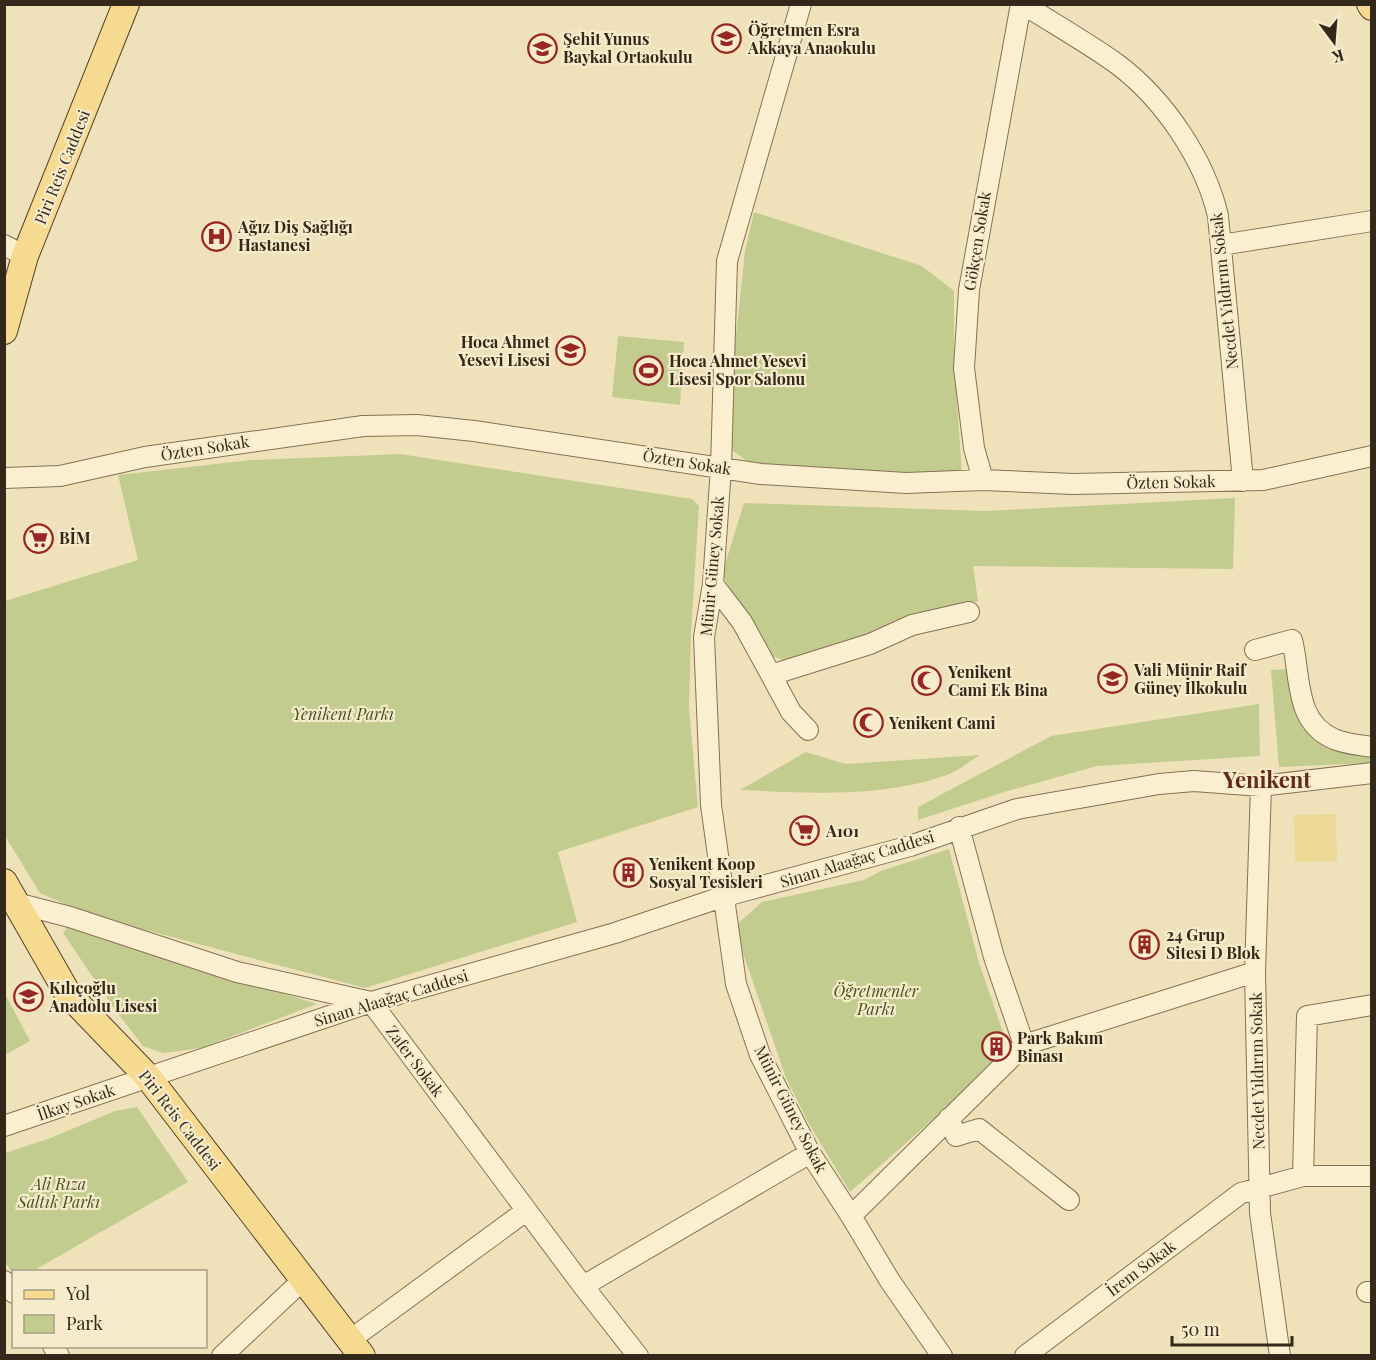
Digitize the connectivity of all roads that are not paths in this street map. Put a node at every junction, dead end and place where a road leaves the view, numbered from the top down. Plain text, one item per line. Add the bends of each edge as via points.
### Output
1 (126, 4) edge
2 (801, 4) edge
3 (1022, 4) edge
4 (1371, 221) edge
5 (1221, 245) junction
6 (15, 250) edge
7 (4, 331) edge
8 (1371, 456) edge
9 (721, 467) junction
10 (4, 478) edge
11 (983, 480) junction
12 (1243, 481) junction
13 (713, 584) junction
14 (969, 612) dead end
15 (1255, 650) dead end
16 (771, 675) junction
17 (808, 730) dead end
18 (1371, 747) edge
19 (1371, 773) edge
20 (1261, 786) junction
21 (959, 827) junction
22 (10, 893) edge
23 (722, 897) junction
24 (1255, 972) junction
25 (370, 1002) junction
26 (1371, 1005) edge
27 (1024, 1045) junction
28 (148, 1077) junction
29 (949, 1118) junction
30 (4, 1126) edge
31 (810, 1153) junction
32 (1303, 1176) junction
33 (1371, 1176) edge
34 (1260, 1188) junction
35 (1069, 1200) dead end
36 (526, 1211) junction
37 (850, 1216) junction
38 (304, 1279) junction
39 (583, 1286) junction
40 (356, 1348) edge
41 (222, 1356) edge
42 (638, 1356) edge
43 (942, 1356) edge
44 (1025, 1356) edge
45 (1280, 1356) edge

1 - 6 main road, Piri Reis Caddesi
2 - 9 street, Münir Güney Sokak via 727,261
3 - 5 street, Necdet Yıldırım Sokak via 1119,65 1162,108 1199,161 1213,196
3 - 11 street, Gökçen Sokak via 969,290 964,368 974,448
4 - 5 street
5 - 12 street, Necdet Yıldırım Sokak
6 - 7 main road, Piri Reis Caddesi
8 - 12 street, Özten Sokak
9 - 10 street, Özten Sokak via 417,425 363,426 145,457 60,476
9 - 11 street, Özten Sokak via 761,474 906,483
9 - 13 street, Münir Güney Sokak
11 - 12 street, Özten Sokak via 1073,484
13 - 16 street via 742,622
13 - 23 street, Münir Güney Sokak via 704,637 711,805
14 - 16 street via 912,625 870,644
15 - 18 street via 1292,640 1299,698 1315,728 1335,740
16 - 17 street via 791,712
19 - 20 street, Sinan Alaağaç Caddesi
20 - 21 street, Sinan Alaağaç Caddesi via 1194,781 1117,790 1017,809
20 - 24 street, Necdet Yıldırım Sokak
21 - 23 street, Sinan Alaağaç Caddesi via 910,846
21 - 27 street via 994,957
22 - 25 street via 237,972
22 - 28 main road, Piri Reis Caddesi via 68,994
23 - 25 street, Sinan Alaağaç Caddesi via 615,933
23 - 31 street, Münir Güney Sokak via 736,984 760,1055
24 - 27 street
24 - 34 street, Necdet Yıldırım Sokak
25 - 28 street, Sinan Alaağaç Caddesi
25 - 36 street, Zafer Sokak
26 - 32 street via 1307,1016
27 - 29 street
28 - 30 street, İlkay Sokak
28 - 38 main road, Piri Reis Caddesi
29 - 35 street via 956,1136 979,1129
29 - 37 street
31 - 37 street, Münir Güney Sokak
31 - 39 street
32 - 33 street, İrem Sokak
32 - 34 street, İrem Sokak
34 - 44 street, İrem Sokak via 1241,1193
34 - 45 street, Necdet Yıldırım Sokak
36 - 39 street, Zafer Sokak
36 - 40 street
37 - 43 street, Münir Güney Sokak
38 - 40 main road, Piri Reis Caddesi
38 - 41 street
39 - 42 street, Zafer Sokak

